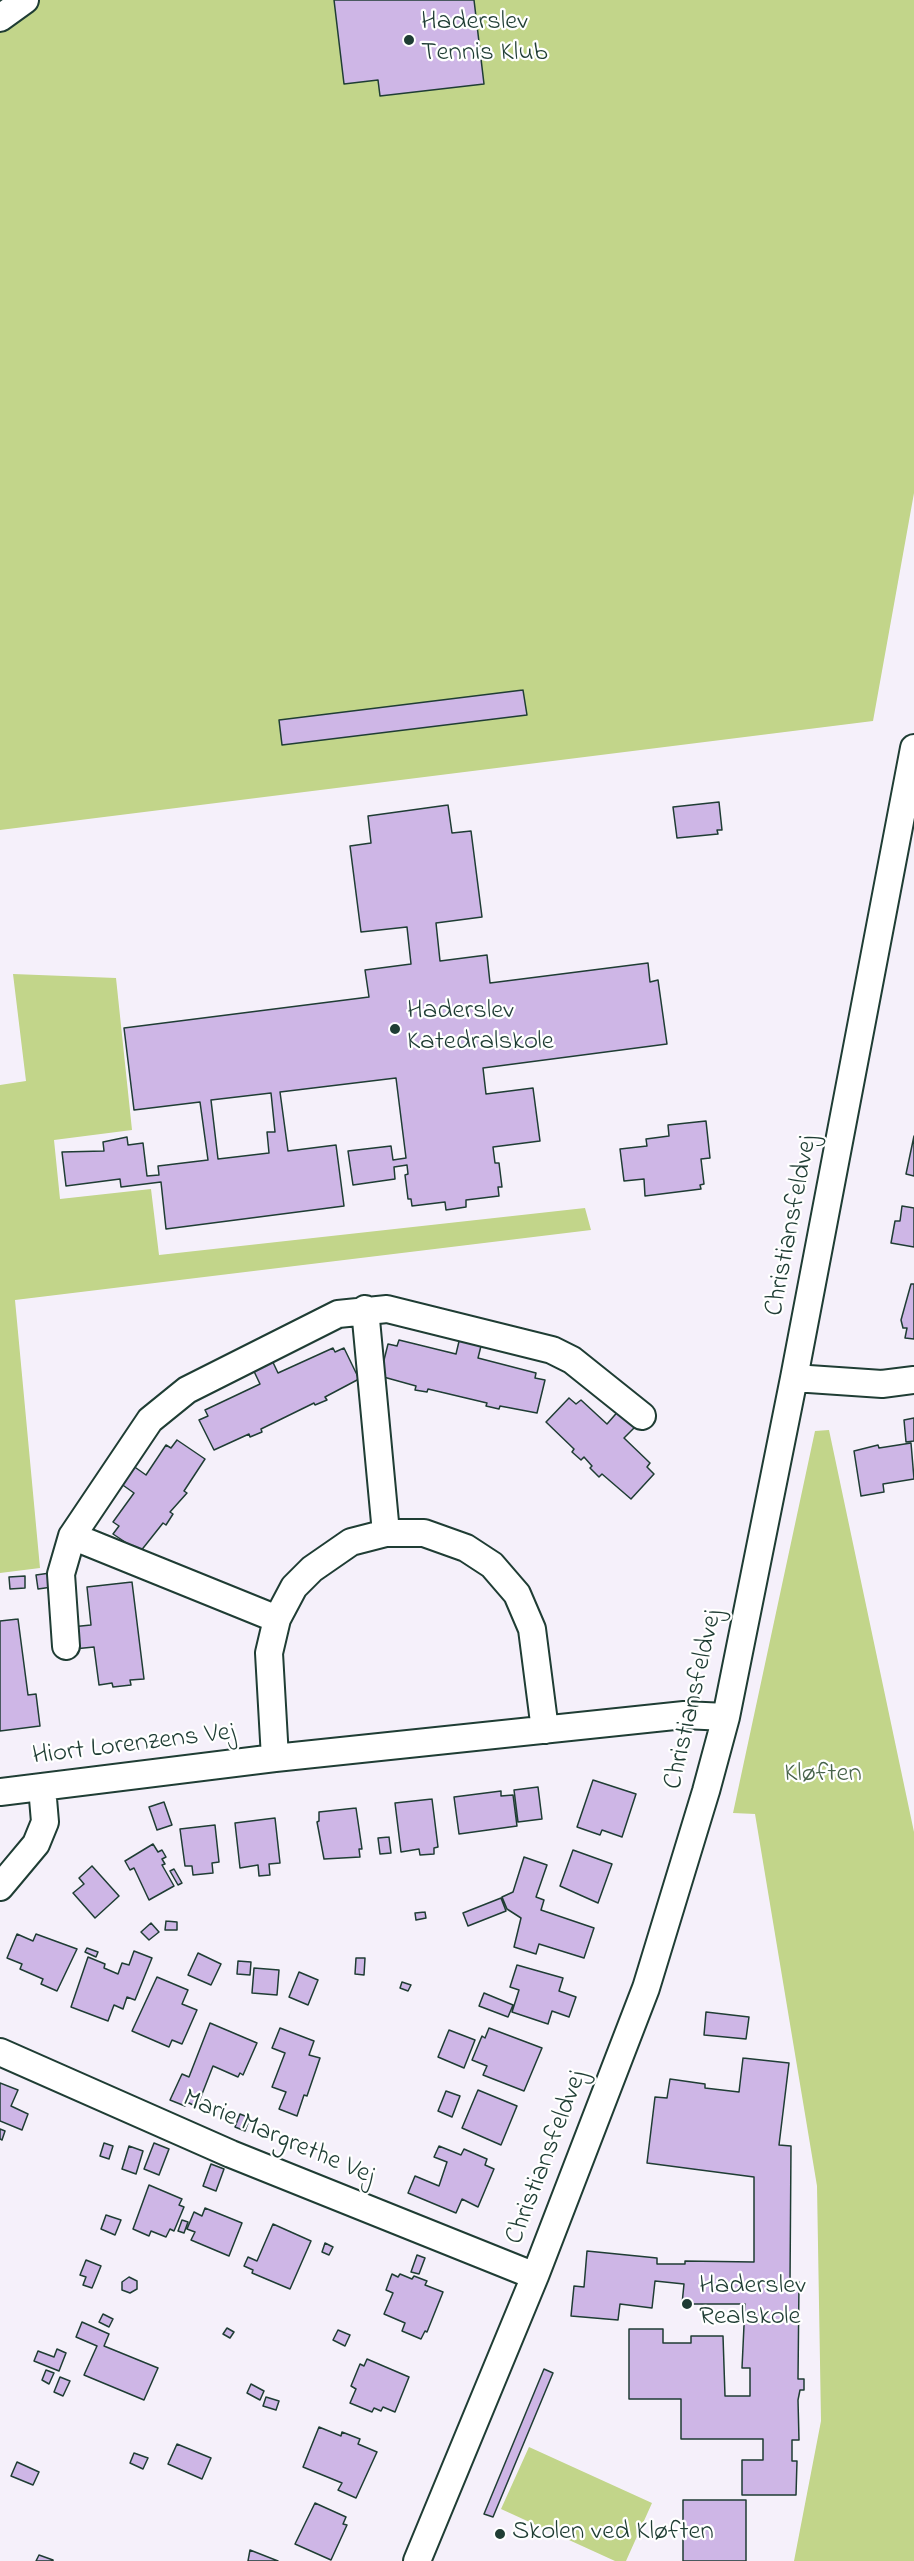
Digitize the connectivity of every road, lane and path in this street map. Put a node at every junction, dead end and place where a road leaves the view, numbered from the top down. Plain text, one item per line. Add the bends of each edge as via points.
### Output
1 (25, 0) edge
2 (0, 18) edge
3 (914, 748) edge
4 (908, 817) edge
5 (365, 1309) junction
6 (794, 1378) junction
7 (914, 1380) edge
8 (642, 1416) dead end
9 (386, 1533) junction
10 (72, 1536) junction
11 (277, 1619) junction
12 (66, 1646) dead end
13 (726, 1717) junction
14 (545, 1730) junction
15 (275, 1758) junction
16 (42, 1788) junction
17 (0, 1792) edge
18 (0, 1887) edge
19 (0, 2052) edge
20 (535, 2276) junction
21 (417, 2561) edge

1 - 2 street
3 - 4 street, Christiansfeldvej
4 - 6 street, Christiansfeldvej
5 - 8 street via 387,1309 552,1350 572,1360
5 - 9 street
5 - 10 street via 338,1314 187,1390 168,1404 150,1420
6 - 7 street via 882,1384
6 - 13 street, Christiansfeldvej
9 - 11 street, Hiort Lorenzens Vej via 351,1542 312,1569 294,1587
9 - 14 street, Hiort Lorenzens Vej via 424,1533 466,1548 492,1565 517,1594 532,1629
10 - 11 street
10 - 12 street via 61,1574
11 - 15 street, Hiort Lorenzens Vej via 269,1653
13 - 14 street, Hiort Lorenzens Vej via 684,1715
13 - 20 street, Christiansfeldvej via 646,1988
14 - 15 street, Hiort Lorenzens Vej
15 - 16 street, Hiort Lorenzens Vej
16 - 17 street, Hiort Lorenzens Vej
16 - 18 street via 45,1822 36,1844
19 - 20 street, Marie Margrethe Vej via 231,2154
20 - 21 street, Christiansfeldvej

